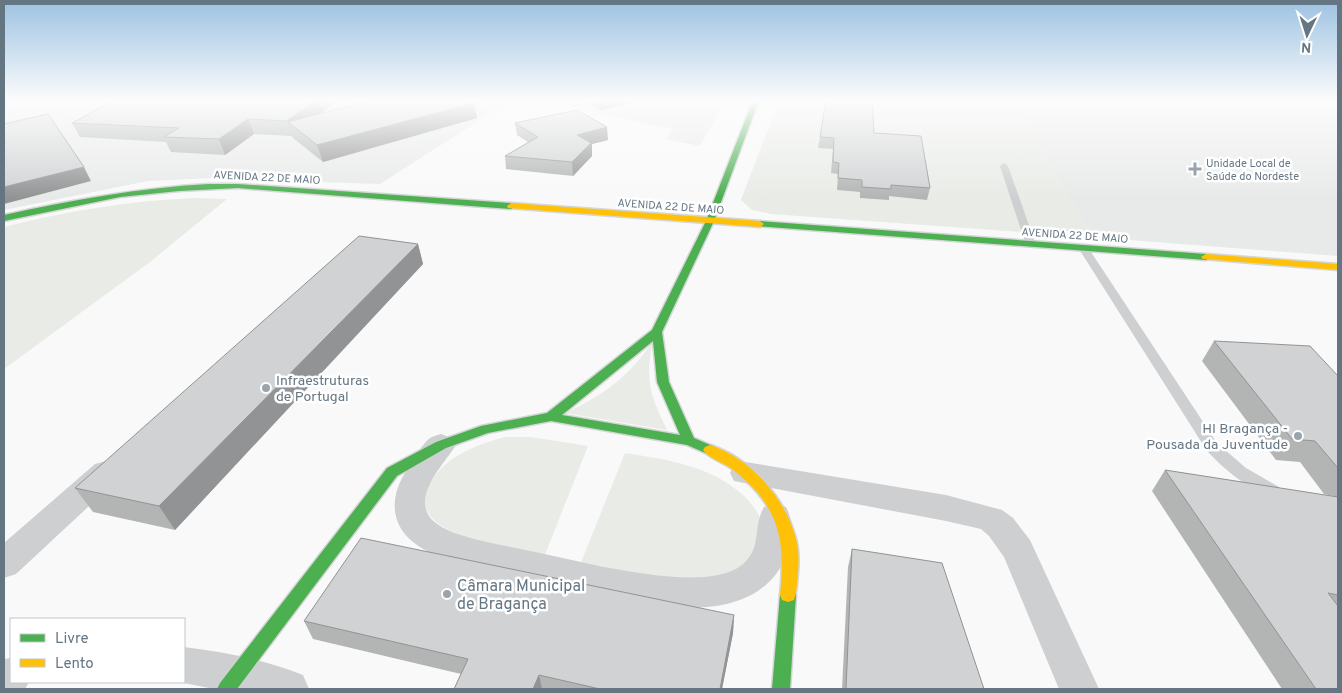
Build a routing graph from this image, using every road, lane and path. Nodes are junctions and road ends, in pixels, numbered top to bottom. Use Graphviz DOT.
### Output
graph roads {
  1 [pos="744,132"];
  2 [pos="1004,166"];
  3 [pos="4,218"];
  4 [pos="710,221"];
  5 [pos="1031,245"];
  6 [pos="1084,248"];
  7 [pos="1338,267"];
  8 [pos="657,332"];
  9 [pos="551,417"];
  10 [pos="689,441"];
  11 [pos="441,445"];
  12 [pos="127,452"];
  13 [pos="745,473"];
  14 [pos="1288,496"];
  15 [pos="776,506"];
  16 [pos="4,564"];
  17 [pos="185,665"];
  18 [pos="231,682"];
  19 [pos="289,689"];
  20 [pos="781,689"];
  21 [pos="1078,689"];
  1 -- 4 [label="street"];
  2 -- 5 [label="lane"];
  3 -- 4 [label="street, AVENIDA 22 DE MAIO"];
  4 -- 5 [label="street, AVENIDA 22 DE MAIO"];
  4 -- 8 [label="street"];
  5 -- 6 [label="street, AVENIDA 22 DE MAIO"];
  6 -- 7 [label="street, AVENIDA 22 DE MAIO"];
  6 -- 14 [label="lane"];
  8 -- 9 [label="street"];
  8 -- 10 [label="street"];
  9 -- 10 [label="street"];
  9 -- 11 [label="street"];
  10 -- 13 [label="street"];
  11 -- 15 [label="street"];
  11 -- 18 [label="street"];
  12 -- 16 [label="street"];
  13 -- 15 [label="street"];
  13 -- 21 [label="street"];
  15 -- 20 [label="street"];
  17 -- 18 [label="street"];
  18 -- 19 [label="street"];
}
